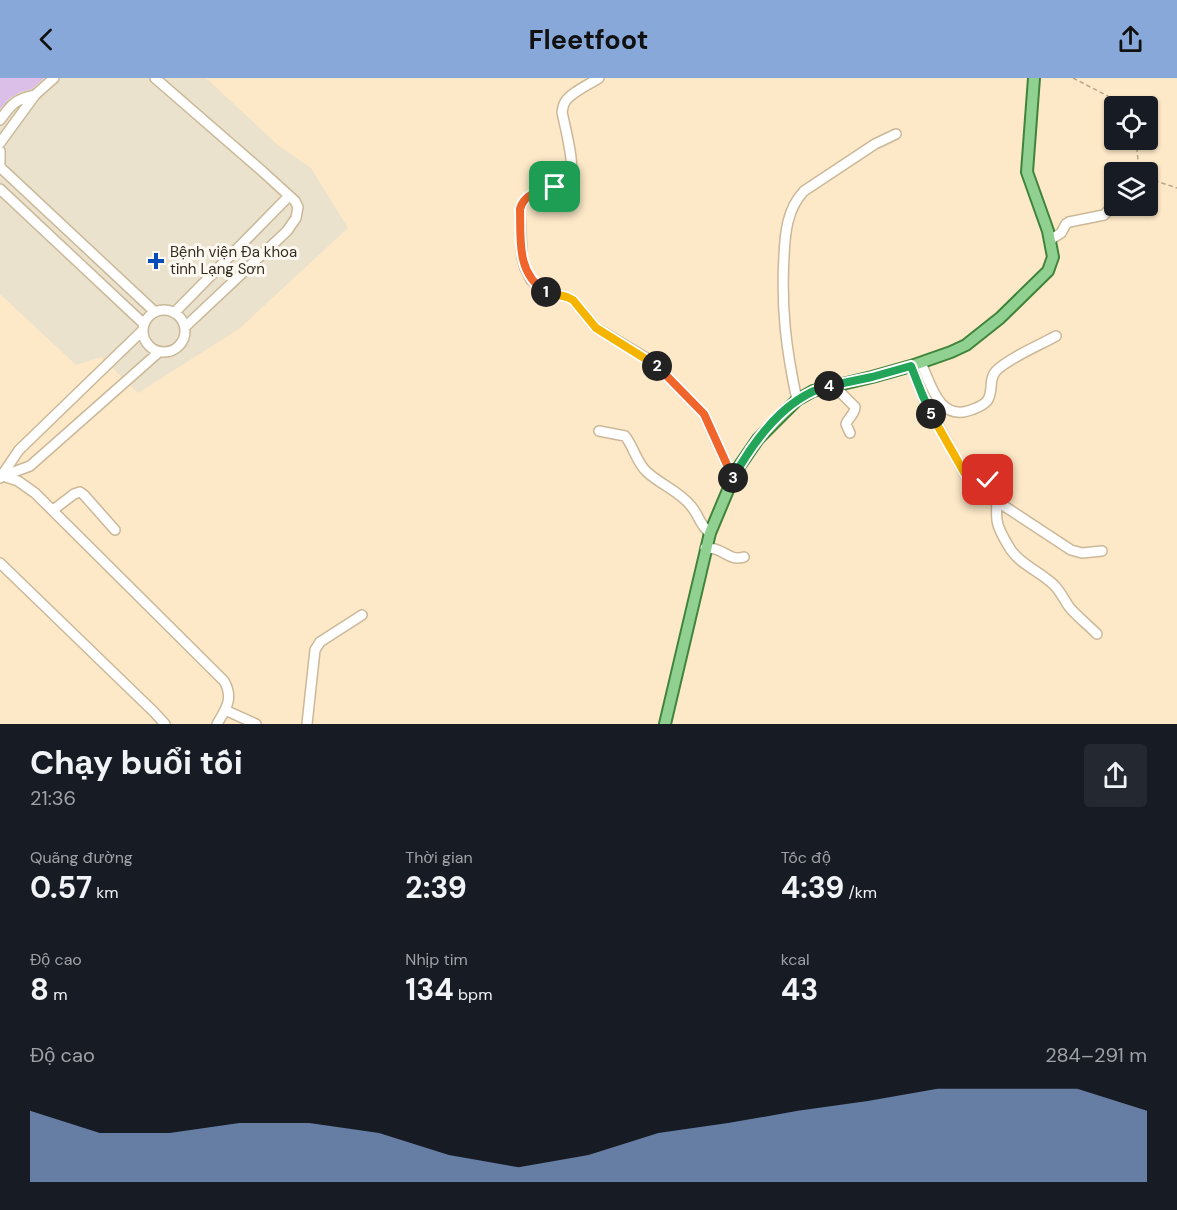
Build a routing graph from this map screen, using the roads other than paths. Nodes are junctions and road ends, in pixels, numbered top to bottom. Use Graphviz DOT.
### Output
graph roads {
  1 [pos="54,78"];
  2 [pos="155,78"];
  3 [pos="599,78"];
  4 [pos="1034,78"];
  5 [pos="35,95"];
  6 [pos="0,120"];
  7 [pos="896,134"];
  8 [pos="0,143"];
  9 [pos="0,151"];
  10 [pos="0,165"];
  11 [pos="0,189"];
  12 [pos="289,196"];
  13 [pos="1104,215"];
  14 [pos="1050,240"];
  15 [pos="155,312"];
  16 [pos="174,313"];
  17 [pos="144,327"];
  18 [pos="184,327"];
  19 [pos="1056,336"];
  20 [pos="159,352"];
  21 [pos="916,364"];
  22 [pos="833,386"];
  23 [pos="797,400"];
  24 [pos="599,431"];
  25 [pos="850,433"];
  26 [pos="1,476"];
  27 [pos="733,478"];
  28 [pos="998,502"];
  29 [pos="52,510"];
  30 [pos="115,530"];
  31 [pos="710,533"];
  32 [pos="705,548"];
  33 [pos="1102,551"];
  34 [pos="744,557"];
  35 [pos="0,563"];
  36 [pos="362,615"];
  37 [pos="1097,633"];
  38 [pos="225,710"];
  39 [pos="165,724"];
  40 [pos="217,724"];
  41 [pos="256,724"];
  42 [pos="307,724"];
  43 [pos="665,724"];
  1 -- 5 [label="street"];
  2 -- 12 [label="street"];
  3 -- 27 [label="street"];
  4 -- 14 [label="main road"];
  5 -- 6 [label="street"];
  5 -- 8 [label="street"];
  7 -- 23 [label="street"];
  9 -- 10 [label="street"];
  10 -- 15 [label="street"];
  11 -- 17 [label="street"];
  12 -- 16 [label="street"];
  12 -- 18 [label="street"];
  13 -- 14 [label="street"];
  14 -- 21 [label="main road"];
  15 -- 16 [label="street"];
  15 -- 17 [label="street"];
  16 -- 18 [label="street"];
  17 -- 20 [label="street"];
  17 -- 26 [label="street"];
  18 -- 20 [label="street"];
  19 -- 21 [label="street"];
  20 -- 26 [label="street"];
  21 -- 22 [label="main road"];
  21 -- 28 [label="street"];
  22 -- 23 [label="main road"];
  22 -- 25 [label="street"];
  23 -- 27 [label="main road"];
  24 -- 31 [label="street"];
  26 -- 29 [label="street"];
  27 -- 31 [label="main road"];
  28 -- 33 [label="street"];
  28 -- 37 [label="street"];
  29 -- 30 [label="street"];
  29 -- 38 [label="street"];
  31 -- 32 [label="main road"];
  32 -- 34 [label="street"];
  32 -- 43 [label="main road"];
  35 -- 39 [label="street"];
  36 -- 42 [label="street"];
  38 -- 40 [label="street"];
  38 -- 41 [label="street"];
}
